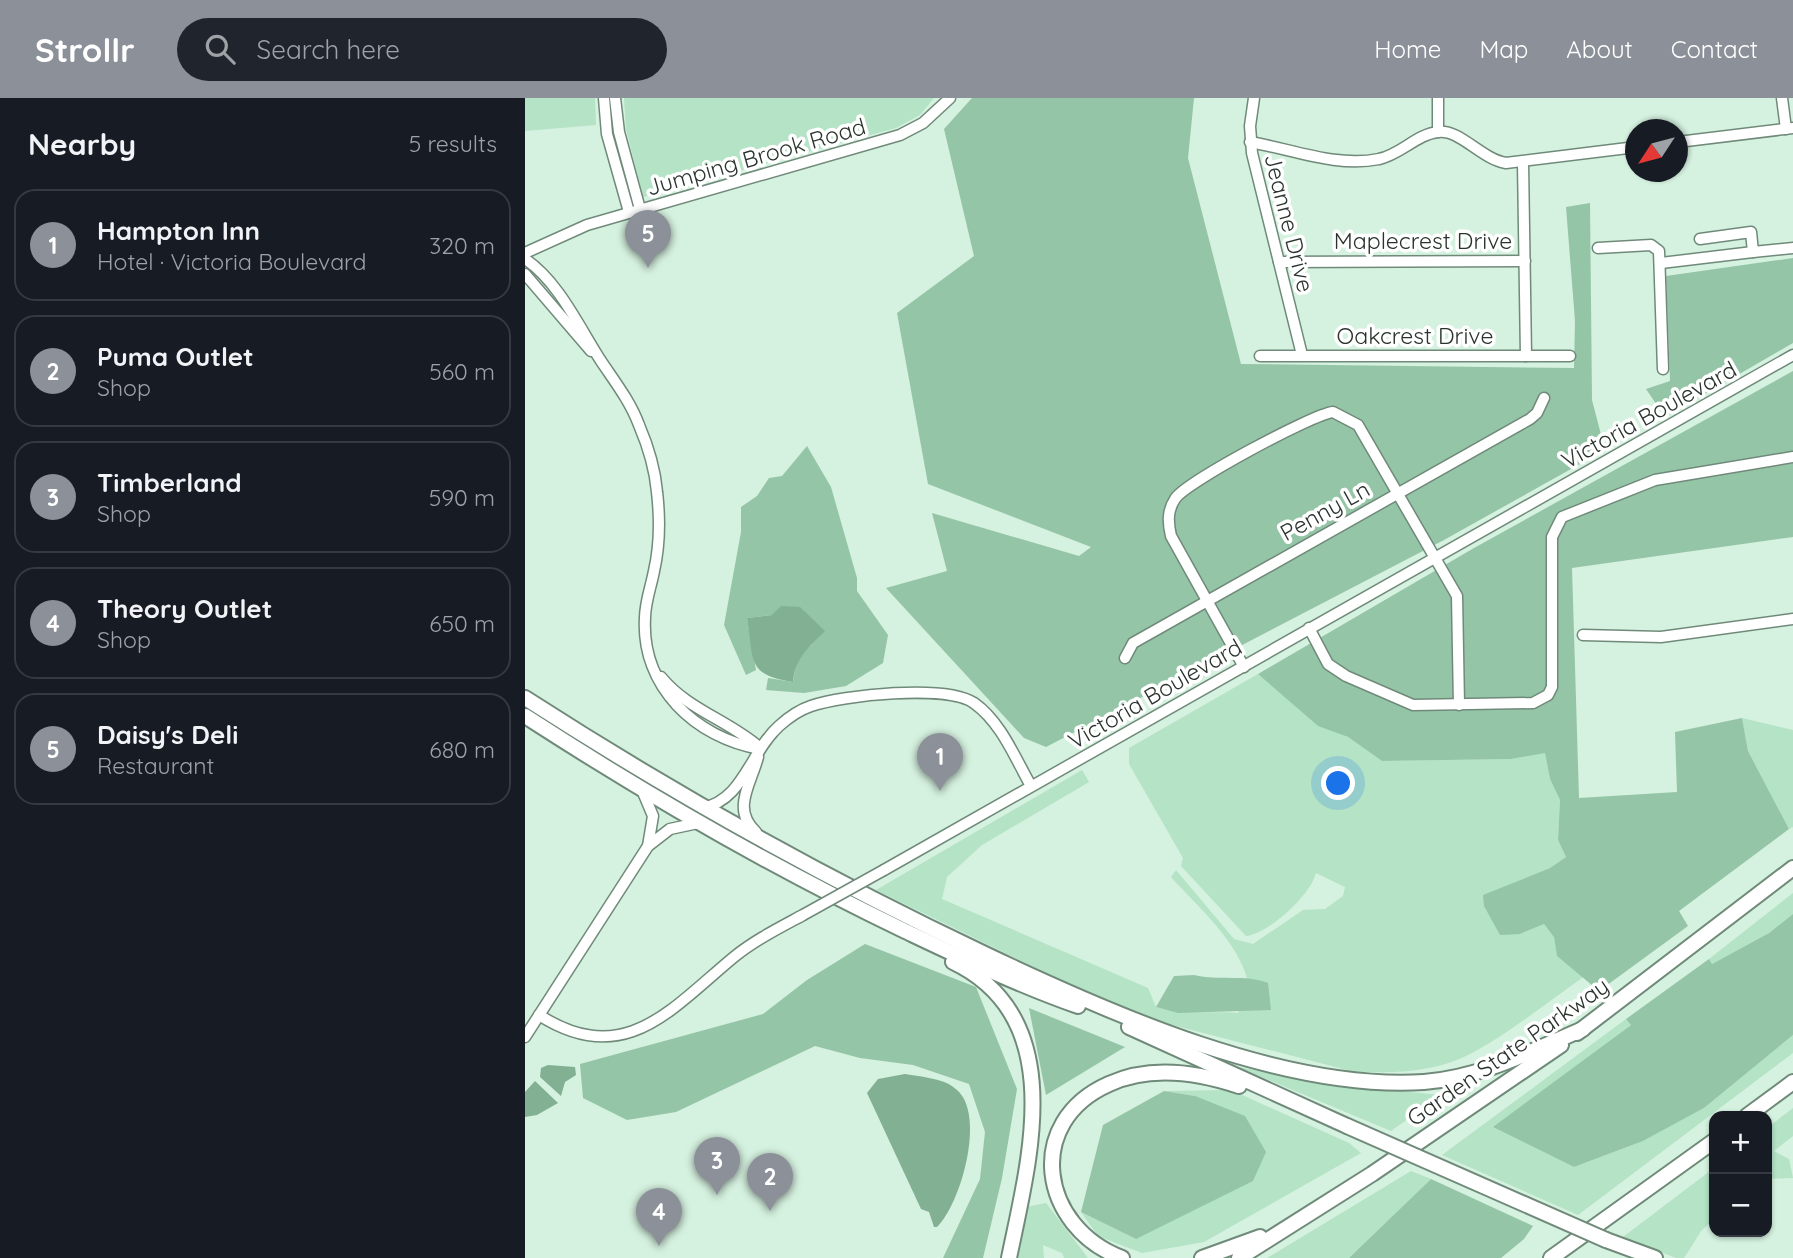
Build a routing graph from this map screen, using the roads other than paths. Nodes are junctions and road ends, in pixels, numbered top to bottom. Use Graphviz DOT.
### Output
graph roads {
  1 [pos="604,98"];
  2 [pos="615,98"];
  3 [pos="950,98"];
  4 [pos="1254,98"];
  5 [pos="1438,98"];
  6 [pos="1782,98"];
  7 [pos="1789,128"];
  8 [pos="1438,132"];
  9 [pos="621,138"];
  10 [pos="610,141"];
  11 [pos="1688,141"];
  12 [pos="1251,142"];
  13 [pos="1625,149"];
  14 [pos="1523,163"];
  15 [pos="640,209"];
  16 [pos="629,212"];
  17 [pos="1700,239"];
  18 [pos="1598,248"];
  19 [pos="1793,248"];
  20 [pos="1753,252"];
  21 [pos="525,253"];
  22 [pos="525,259"];
  23 [pos="1525,261"];
  24 [pos="1279,262"];
  25 [pos="1661,263"];
  26 [pos="525,274"];
  27 [pos="1302,355"];
  28 [pos="1793,355"];
  29 [pos="1260,356"];
  30 [pos="1525,356"];
  31 [pos="1570,356"];
  32 [pos="601,361"];
  33 [pos="1663,369"];
  34 [pos="1544,398"];
  35 [pos="1793,457"];
  36 [pos="1396,493"];
  37 [pos="1434,558"];
  38 [pos="1206,600"];
  39 [pos="1793,619"];
  40 [pos="1309,628"];
  41 [pos="1583,635"];
  42 [pos="1125,658"];
  43 [pos="1244,667"];
  44 [pos="525,698"];
  45 [pos="1459,705"];
  46 [pos="525,716"];
  47 [pos="760,749"];
  48 [pos="1031,786"];
  49 [pos="642,790"];
  50 [pos="700,815"];
  51 [pos="648,846"];
  52 [pos="771,847"];
  53 [pos="1793,861"];
  54 [pos="1793,868"];
  55 [pos="805,880"];
  56 [pos="1775,882"];
  57 [pos="1051,985"];
  58 [pos="1098,1013"];
  59 [pos="539,1015"];
  60 [pos="1583,1029"];
  61 [pos="525,1037"];
  62 [pos="1793,1082"];
  63 [pos="1271,1092"];
  64 [pos="1754,1111"];
  65 [pos="1709,1145"];
  66 [pos="1291,1226"];
  67 [pos="1597,1226"];
  68 [pos="1646,1257"];
  69 [pos="1009,1258"];
  70 [pos="1122,1258"];
  71 [pos="1202,1258"];
  72 [pos="1239,1258"];
  73 [pos="1551,1258"];
  74 [pos="1564,1258"];
  1 -- 10 [label="street"];
  2 -- 9 [label="street"];
  3 -- 15 [label="street, Jumping Brook Road"];
  4 -- 12 [label="street, Jeanne Drive"];
  5 -- 8 [label="street"];
  6 -- 7 [label="street"];
  7 -- 11 [label="street"];
  8 -- 12 [label="street"];
  8 -- 14 [label="street"];
  9 -- 10 [label="street"];
  9 -- 15 [label="street"];
  10 -- 16 [label="street"];
  12 -- 24 [label="street, Jeanne Drive"];
  13 -- 14 [label="street"];
  14 -- 23 [label="street"];
  15 -- 16 [label="street, Jumping Brook Road"];
  16 -- 21 [label="street, Jumping Brook Road"];
  17 -- 20 [label="street"];
  18 -- 25 [label="street"];
  19 -- 20 [label="street"];
  20 -- 25 [label="street"];
  22 -- 32 [label="street"];
  23 -- 24 [label="street, Maplecrest Drive"];
  23 -- 30 [label="street"];
  24 -- 27 [label="street, Jeanne Drive"];
  25 -- 33 [label="street"];
  26 -- 32 [label="street"];
  27 -- 29 [label="street, Oakcrest Drive"];
  27 -- 30 [label="street, Oakcrest Drive"];
  28 -- 37 [label="street, Victoria Boulevard"];
  30 -- 31 [label="street, Oakcrest Drive"];
  32 -- 47 [label="street"];
  34 -- 36 [label="street, Penny Ln"];
  35 -- 45 [label="street"];
  36 -- 37 [label="street"];
  36 -- 38 [label="street, Penny Ln"];
  36 -- 38 [label="street"];
  37 -- 40 [label="street, Victoria Boulevard"];
  37 -- 45 [label="street"];
  38 -- 42 [label="street, Penny Ln"];
  38 -- 43 [label="street"];
  39 -- 41 [label="street"];
  40 -- 43 [label="street, Victoria Boulevard"];
  40 -- 45 [label="street"];
  43 -- 48 [label="street, Victoria Boulevard"];
  44 -- 50 [label="highway"];
  46 -- 49 [label="highway"];
  47 -- 48 [label="street"];
  47 -- 50 [label="street"];
  47 -- 52 [label="street"];
  48 -- 59 [label="street, Victoria Boulevard, bridge"];
  49 -- 50 [label="highway"];
  49 -- 51 [label="street"];
  50 -- 51 [label="street"];
  50 -- 52 [label="highway"];
  50 -- 55 [label="highway"];
  51 -- 59 [label="street"];
  52 -- 57 [label="highway"];
  53 -- 56 [label="highway"];
  54 -- 56 [label="highway, Garden State Parkway"];
  55 -- 58 [label="highway"];
  55 -- 69 [label="highway"];
  56 -- 60 [label="highway, Garden State Parkway"];
  57 -- 58 [label="highway"];
  57 -- 60 [label="highway"];
  58 -- 63 [label="highway"];
  59 -- 61 [label="street"];
  60 -- 66 [label="highway, Garden State Parkway"];
  62 -- 64 [label="highway"];
  63 -- 68 [label="highway, bridge"];
  63 -- 70 [label="highway"];
  65 -- 67 [label="highway"];
  66 -- 71 [label="highway"];
  66 -- 72 [label="highway, Garden State Parkway"];
  67 -- 73 [label="highway"];
  67 -- 74 [label="highway"];
}
